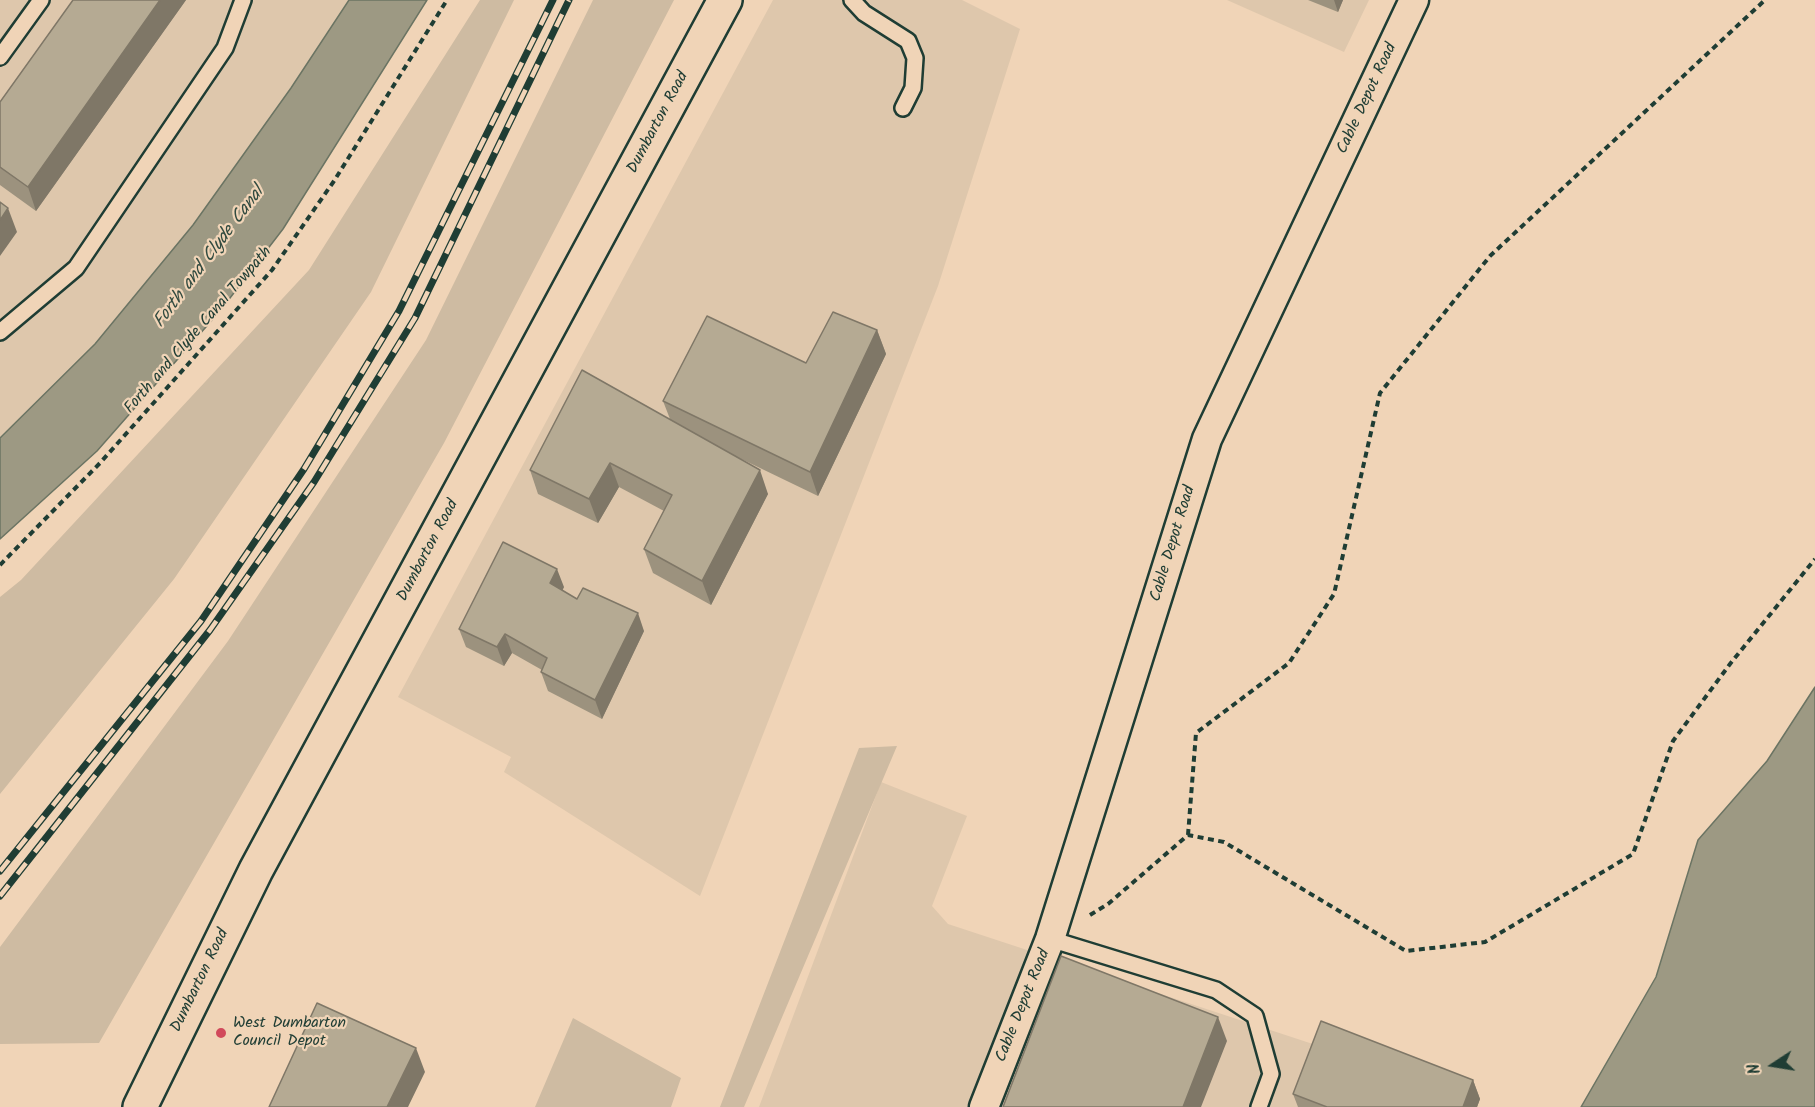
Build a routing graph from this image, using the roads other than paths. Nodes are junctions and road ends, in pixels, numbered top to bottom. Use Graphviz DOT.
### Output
graph roads {
  1 [pos="41,0"];
  2 [pos="243,0"];
  3 [pos="725,0"];
  4 [pos="852,0"];
  5 [pos="1414,0"];
  6 [pos="0,57"];
  7 [pos="903,108"];
  8 [pos="0,332"];
  9 [pos="1050,939"];
  10 [pos="140,1107"];
  11 [pos="984,1107"];
  12 [pos="1259,1107"];
  1 -- 6 [label="lane"];
  2 -- 8 [label="lane"];
  3 -- 10 [label="main road, Dumbarton Road"];
  4 -- 7 [label="lane"];
  5 -- 9 [label="street, Cable Depot Road"];
  9 -- 11 [label="street, Cable Depot Road"];
  9 -- 12 [label="lane"];
}
